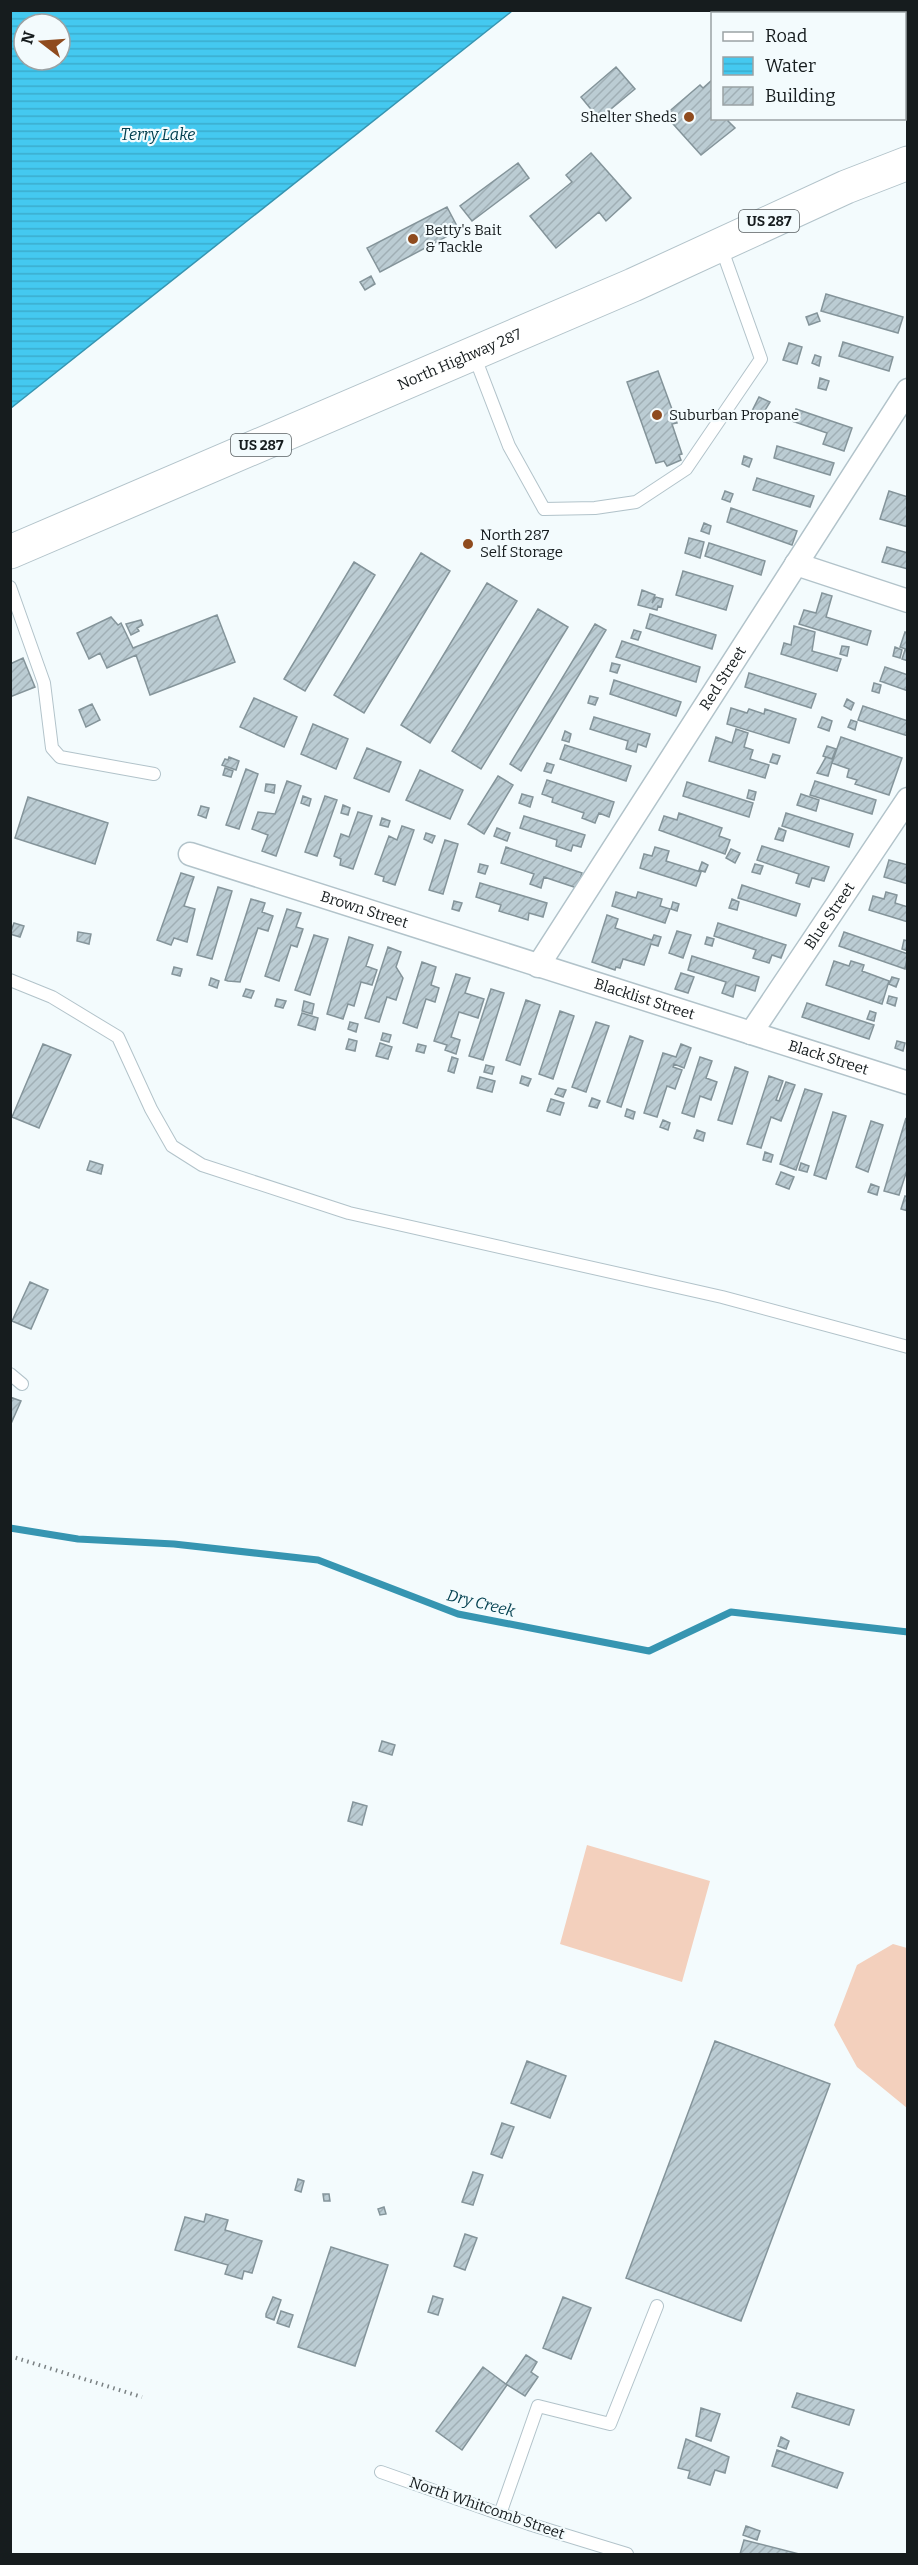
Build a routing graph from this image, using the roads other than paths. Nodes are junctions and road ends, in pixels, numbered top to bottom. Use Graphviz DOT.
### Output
graph roads {
  1 [pos="908,163"];
  2 [pos="720,243"];
  3 [pos="473,354"];
  4 [pos="908,390"];
  5 [pos="10,552"];
  6 [pos="796,564"];
  7 [pos="10,587"];
  8 [pos="908,601"];
  9 [pos="154,774"];
  10 [pos="908,799"];
  11 [pos="190,854"];
  12 [pos="538,966"];
  13 [pos="10,980"];
  14 [pos="751,1033"];
  15 [pos="908,1083"];
  16 [pos="908,1347"];
  17 [pos="10,1374"];
  18 [pos="22,1384"];
  19 [pos="657,2306"];
  20 [pos="381,2472"];
  21 [pos="500,2514"];
  22 [pos="627,2554"];
  1 -- 2 [label="highway, North Highway 287 / US 287"];
  2 -- 3 [label="highway, North Highway 287 / US 287"];
  2 -- 3 [label="lane"];
  3 -- 5 [label="highway, North Highway 287 / US 287"];
  4 -- 6 [label="street, Red Street"];
  6 -- 8 [label="street"];
  6 -- 12 [label="street, Red Street"];
  7 -- 9 [label="lane"];
  10 -- 14 [label="street, Blue Street"];
  11 -- 12 [label="street, Brown Street"];
  12 -- 14 [label="street, Blacklist Street"];
  13 -- 16 [label="lane"];
  14 -- 15 [label="street, Black Street"];
  17 -- 18 [label="lane"];
  19 -- 21 [label="lane"];
  20 -- 21 [label="lane, North Whitcomb Street"];
  21 -- 22 [label="lane, North Whitcomb Street"];
}
